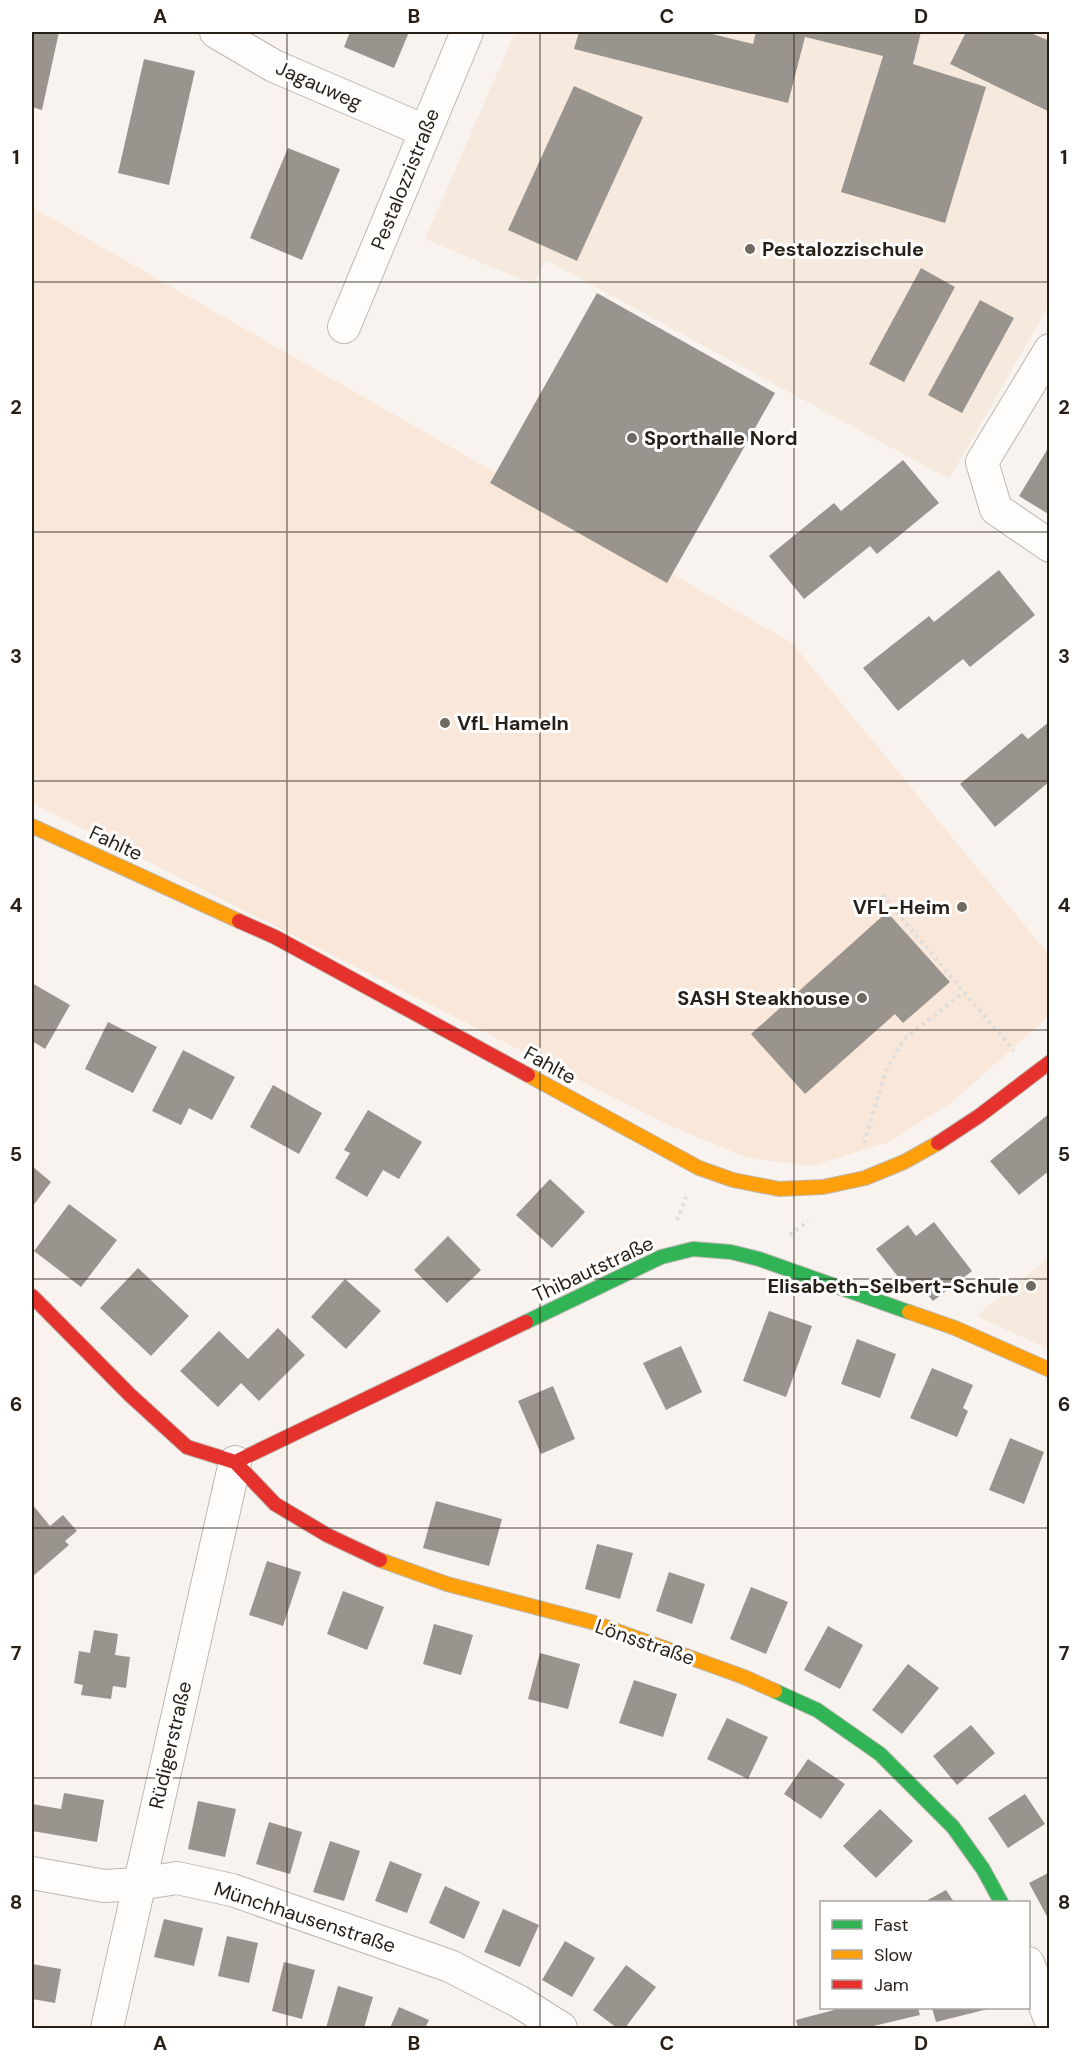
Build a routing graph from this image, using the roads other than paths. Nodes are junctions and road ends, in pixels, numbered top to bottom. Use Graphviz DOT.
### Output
graph roads {
  1 [pos="216,32"];
  2 [pos="467,32"];
  3 [pos="424,132"];
  4 [pos="344,327"];
  5 [pos="1050,350"];
  6 [pos="1050,546"];
  7 [pos="32,826"];
  8 [pos="1050,1062"];
  9 [pos="32,1296"];
  10 [pos="1050,1370"];
  11 [pos="236,1462"];
  12 [pos="32,1873"];
  13 [pos="138,1884"];
  14 [pos="1000,1901"];
  15 [pos="1030,1966"];
  16 [pos="1050,2019"];
  17 [pos="107,2028"];
  18 [pos="561,2028"];
  1 -- 3 [label="street, Jagauweg"];
  2 -- 3 [label="street, Pestalozzistraße"];
  3 -- 4 [label="street, Pestalozzistraße"];
  5 -- 6 [label="street"];
  7 -- 8 [label="street, Fahlte"];
  9 -- 11 [label="street"];
  10 -- 11 [label="street, Thibautstraße"];
  11 -- 13 [label="street, Rüdigerstraße"];
  11 -- 14 [label="street, Lönsstraße"];
  12 -- 13 [label="street, Münchhausenstraße"];
  13 -- 17 [label="street, Rüdigerstraße"];
  13 -- 18 [label="street, Münchhausenstraße"];
  15 -- 16 [label="street"];
}
